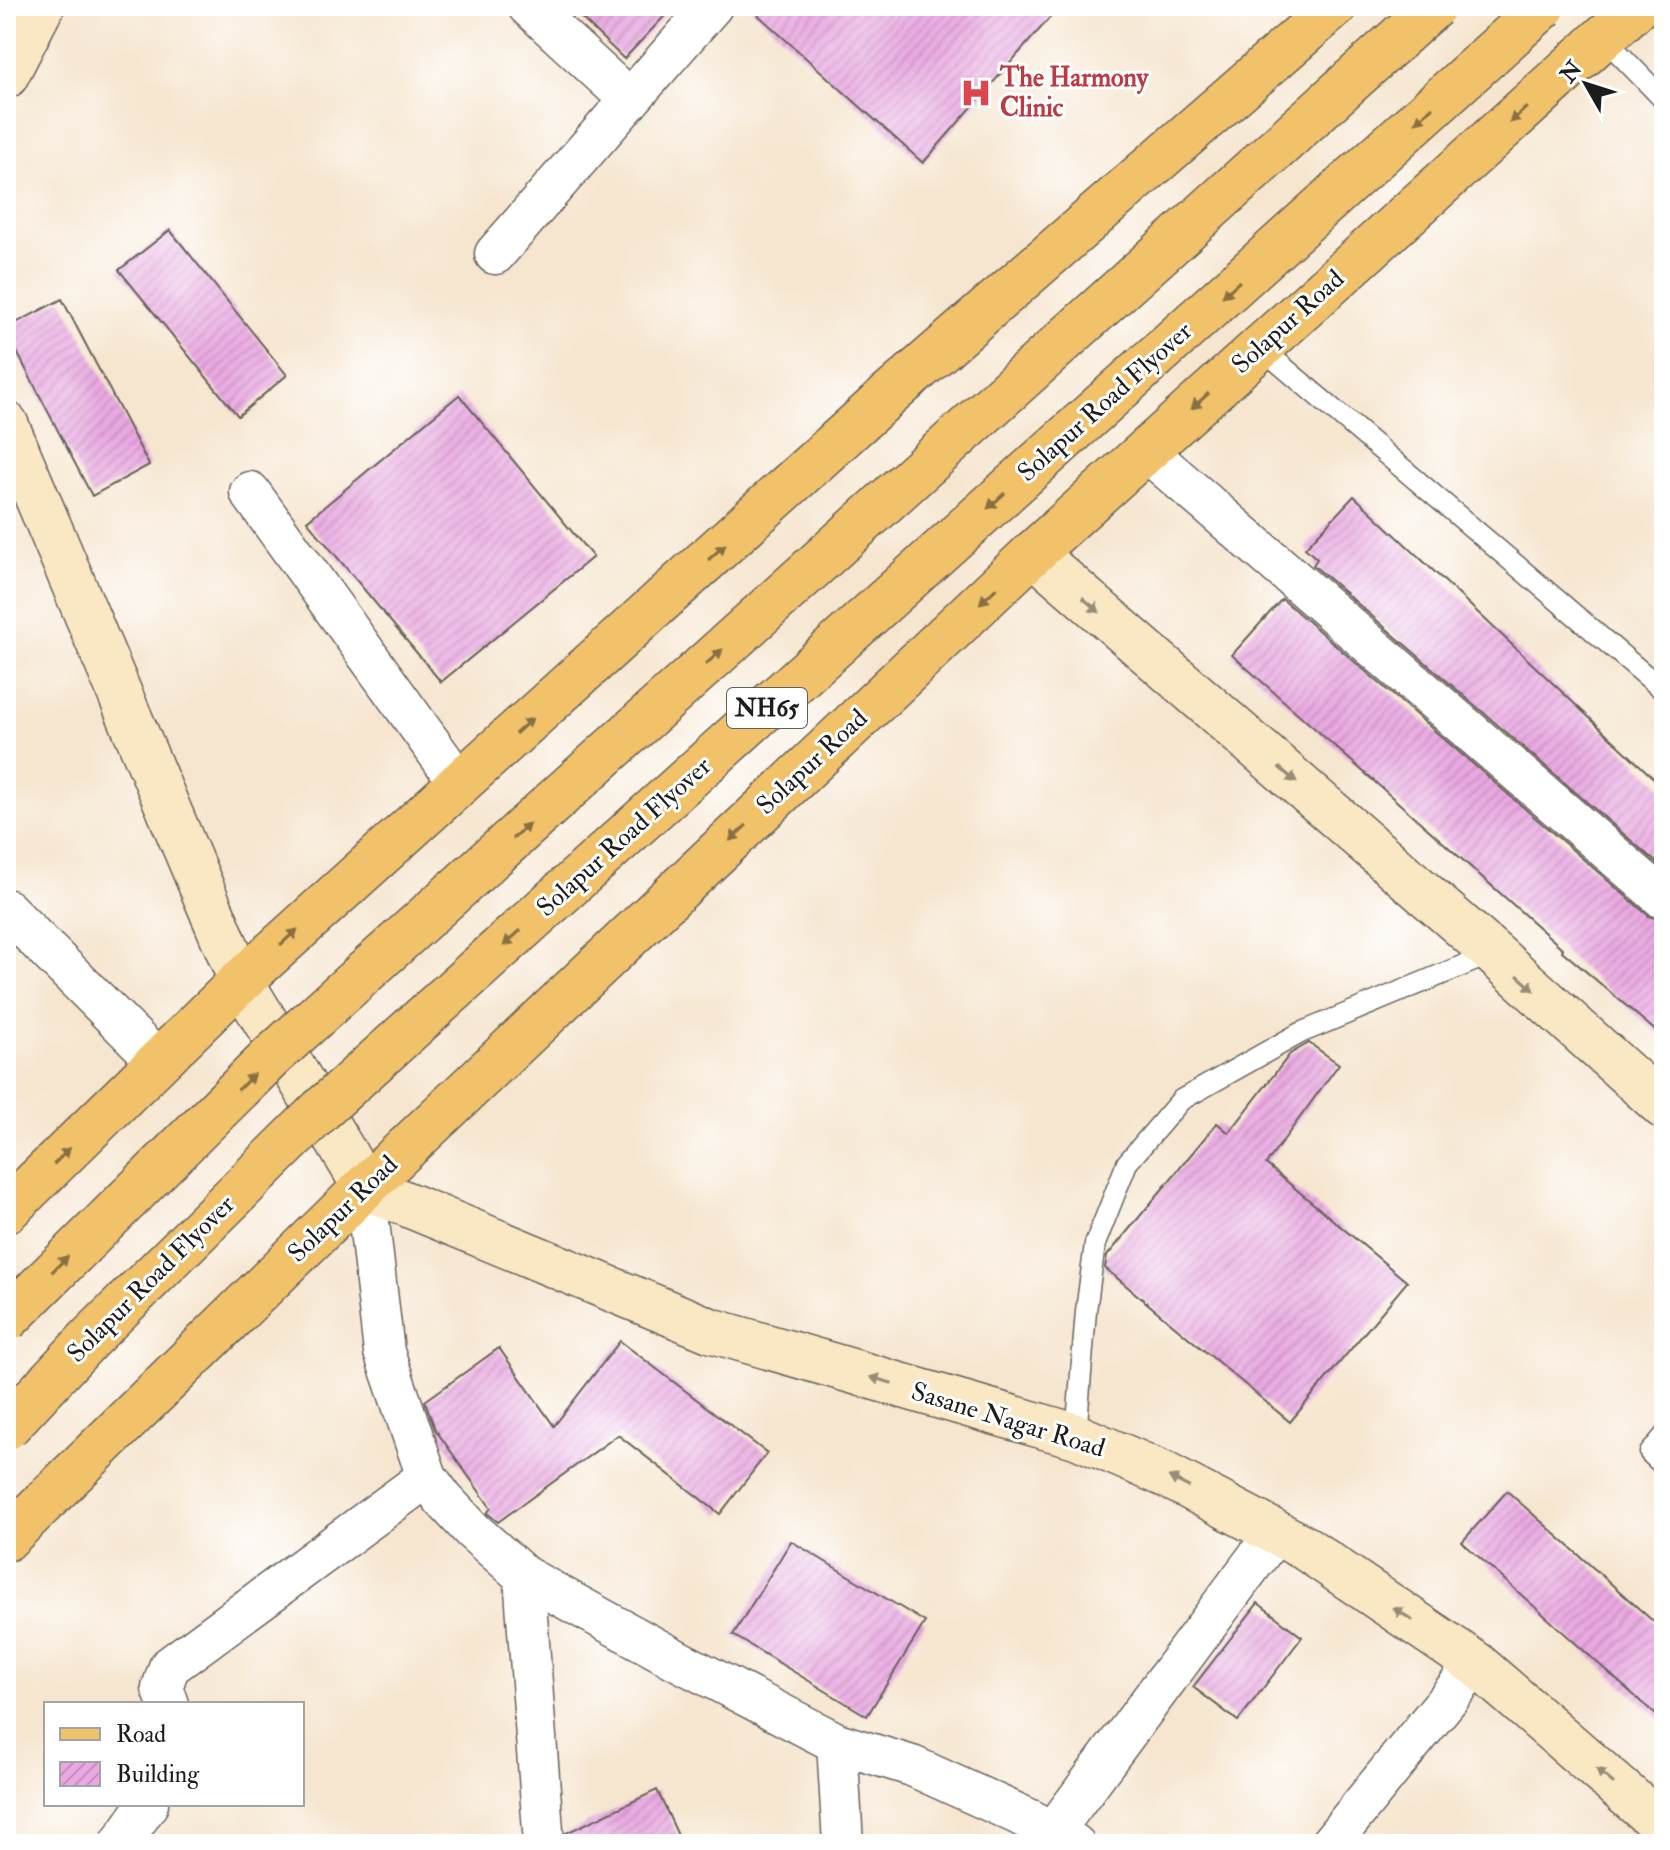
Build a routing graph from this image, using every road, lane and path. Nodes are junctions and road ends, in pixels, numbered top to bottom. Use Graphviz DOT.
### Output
graph roads {
  1 [pos="42,6"];
  2 [pos="528,6"];
  3 [pos="712,6"];
  4 [pos="1434,6"];
  5 [pos="1544,6"];
  6 [pos="1638,6"];
  7 [pos="1315,12"];
  8 [pos="1604,38"];
  9 [pos="6,76"];
  10 [pos="630,100"];
  11 [pos="1664,100"];
  12 [pos="495,254"];
  13 [pos="1260,347"];
  14 [pos="6,424"];
  15 [pos="1145,450"];
  16 [pos="250,492"];
  17 [pos="1033,553"];
  18 [pos="1664,691"];
  19 [pos="460,784"];
  20 [pos="1664,899"];
  21 [pos="6,909"];
  22 [pos="1493,953"];
  23 [pos="241,981"];
  24 [pos="158,1061"];
  25 [pos="1664,1107"];
  26 [pos="365,1187"];
  27 [pos="6,1211"];
  28 [pos="6,1320"];
  29 [pos="6,1428"];
  30 [pos="1076,1436"];
  31 [pos="1664,1436"];
  32 [pos="1664,1466"];
  33 [pos="427,1477"];
  34 [pos="1276,1532"];
  35 [pos="6,1539"];
  36 [pos="524,1576"];
  37 [pos="1476,1664"];
  38 [pos="167,1702"];
  39 [pos="837,1743"];
  40 [pos="147,1806"];
  41 [pos="1664,1827"];
  42 [pos="1064,1838"];
  43 [pos="120,1844"];
  44 [pos="544,1844"];
  45 [pos="843,1844"];
  46 [pos="1330,1844"];
  1 -- 9 [label="street"];
  2 -- 10 [label="street"];
  3 -- 10 [label="street"];
  28 -- 4 [label="main road, NH65, one-way, bridge"];
  5 -- 29 [label="main road, Solapur Road Flyover / NH65, one-way, bridge"];
  6 -- 8 [label="main road, Solapur Road"];
  19 -- 7 [label="main road, one-way"];
  8 -- 11 [label="lane"];
  8 -- 13 [label="main road, Solapur Road, one-way"];
  10 -- 12 [label="street"];
  13 -- 15 [label="main road, Solapur Road, one-way"];
  13 -- 18 [label="lane"];
  14 -- 23 [label="street"];
  15 -- 17 [label="main road, Solapur Road"];
  15 -- 20 [label="street"];
  16 -- 19 [label="street"];
  17 -- 22 [label="street, one-way"];
  17 -- 26 [label="main road, Solapur Road, one-way"];
  23 -- 19 [label="main road, one-way"];
  21 -- 24 [label="street"];
  22 -- 25 [label="street, one-way"];
  22 -- 30 [label="lane"];
  23 -- 24 [label="main road"];
  23 -- 26 [label="street"];
  27 -- 24 [label="main road, one-way"];
  30 -- 26 [label="street, Sasane Nagar Road, one-way"];
  26 -- 33 [label="street"];
  26 -- 35 [label="main road, Solapur Road"];
  34 -- 30 [label="street, Sasane Nagar Road, one-way"];
  31 -- 32 [label="lane"];
  33 -- 36 [label="street"];
  33 -- 38 [label="street"];
  37 -- 34 [label="street, Sasane Nagar Road, one-way"];
  34 -- 42 [label="street"];
  36 -- 39 [label="street"];
  36 -- 44 [label="street"];
  41 -- 37 [label="street, Sasane Nagar Road, one-way"];
  37 -- 46 [label="street"];
  39 -- 42 [label="street"];
  39 -- 45 [label="street"];
  40 -- 43 [label="street"];
}
